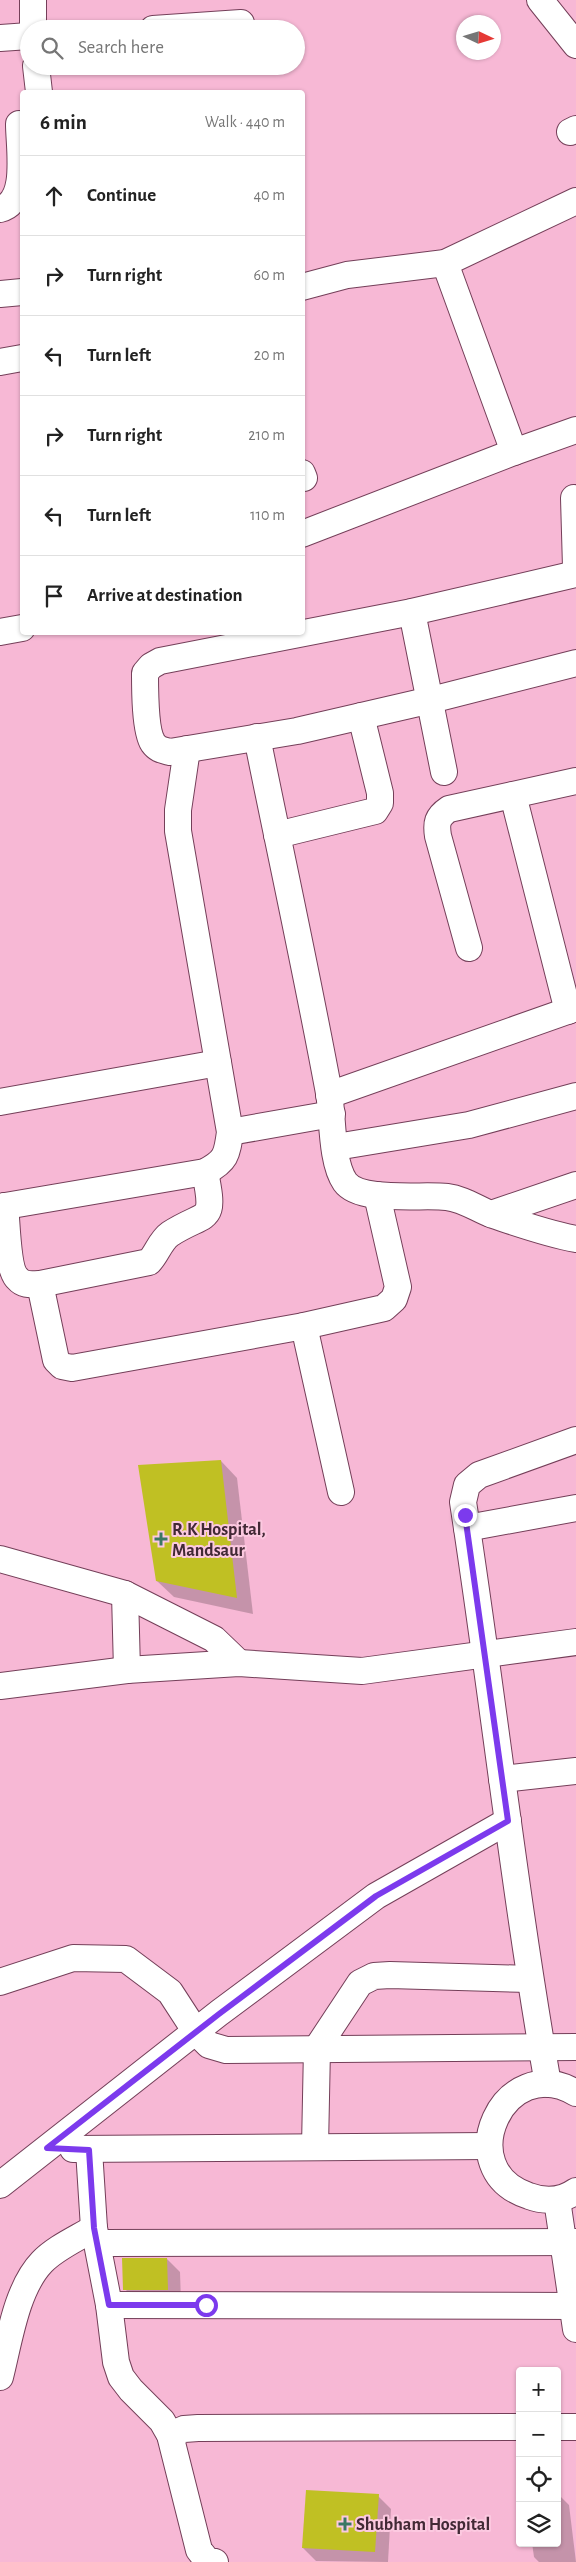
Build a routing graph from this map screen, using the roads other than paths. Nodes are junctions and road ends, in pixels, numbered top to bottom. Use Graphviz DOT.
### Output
graph roads {
  1 [pos="33,0"];
  2 [pos="540,0"];
  3 [pos="33,20"];
  4 [pos="20,37"];
  5 [pos="0,38"];
  6 [pos="576,45"];
  7 [pos="37,75"];
  8 [pos="39,90"];
  9 [pos="14,125"];
  10 [pos="576,201"];
  11 [pos="0,209"];
  12 [pos="445,263"];
  13 [pos="305,286"];
  14 [pos="20,292"];
  15 [pos="0,294"];
  16 [pos="20,358"];
  17 [pos="0,362"];
  18 [pos="576,430"];
  19 [pos="514,452"];
  20 [pos="574,498"];
  21 [pos="305,533"];
  22 [pos="576,567"];
  23 [pos="576,574"];
  24 [pos="412,612"];
  25 [pos="20,628"];
  26 [pos="0,632"];
  27 [pos="305,633"];
  28 [pos="294,635"];
  29 [pos="576,663"];
  30 [pos="431,700"];
  31 [pos="361,716"];
  32 [pos="257,737"];
  33 [pos="187,749"];
  34 [pos="444,772"];
  35 [pos="576,781"];
  36 [pos="513,795"];
  37 [pos="277,835"];
  38 [pos="469,948"];
  39 [pos="572,1010"];
  40 [pos="218,1063"];
  41 [pos="576,1096"];
  42 [pos="0,1102"];
  43 [pos="331,1105"];
  44 [pos="230,1132"];
  45 [pos="336,1147"];
  46 [pos="206,1172"];
  47 [pos="576,1185"];
  48 [pos="377,1195"];
  49 [pos="2,1207"];
  50 [pos="491,1214"];
  51 [pos="576,1239"];
  52 [pos="40,1284"];
  53 [pos="304,1326"];
  54 [pos="576,1440"];
  55 [pos="341,1492"];
  56 [pos="576,1508"];
  57 [pos="467,1528"];
  58 [pos="0,1559"];
  59 [pos="125,1594"];
  60 [pos="576,1642"];
  61 [pos="486,1655"];
  62 [pos="239,1663"];
  63 [pos="127,1670"];
  64 [pos="0,1686"];
  65 [pos="576,1771"];
  66 [pos="502,1779"];
  67 [pos="508,1821"];
  68 [pos="530,1979"];
  69 [pos="0,1982"];
  70 [pos="196,2032"];
  71 [pos="542,2047"];
  72 [pos="576,2047"];
  73 [pos="317,2048"];
  74 [pos="548,2084"];
  75 [pos="576,2093"];
  76 [pos="489,2146"];
  77 [pos="315,2147"];
  78 [pos="47,2148"];
  79 [pos="89,2150"];
  80 [pos="0,2185"];
  81 [pos="567,2195"];
  82 [pos="95,2236"];
  83 [pos="569,2242"];
  84 [pos="109,2305"];
  85 [pos="575,2314"];
  86 [pos="0,2378"];
  87 [pos="516,2427"];
  88 [pos="561,2427"];
  89 [pos="576,2427"];
  90 [pos="170,2435"];
  91 [pos="215,2562"];
  1 -- 3 [label="street"];
  2 -- 6 [label="street"];
  4 -- 5 [label="street"];
  7 -- 8 [label="street"];
  9 -- 11 [label="street"];
  10 -- 12 [label="street"];
  12 -- 13 [label="street"];
  12 -- 19 [label="street"];
  14 -- 15 [label="street"];
  16 -- 17 [label="street"];
  18 -- 19 [label="street"];
  19 -- 21 [label="street"];
  20 -- 22 [label="street"];
  23 -- 24 [label="street"];
  24 -- 27 [label="street"];
  24 -- 30 [label="street"];
  25 -- 26 [label="street"];
  28 -- 33 [label="street"];
  29 -- 30 [label="street"];
  30 -- 31 [label="street"];
  30 -- 34 [label="street"];
  31 -- 32 [label="street"];
  31 -- 37 [label="street"];
  32 -- 33 [label="street"];
  32 -- 37 [label="street"];
  33 -- 40 [label="street"];
  35 -- 36 [label="street"];
  36 -- 38 [label="street"];
  36 -- 39 [label="street"];
  37 -- 43 [label="street"];
  39 -- 43 [label="street"];
  40 -- 42 [label="street"];
  40 -- 44 [label="street"];
  41 -- 45 [label="street"];
  43 -- 44 [label="street"];
  43 -- 45 [label="street"];
  44 -- 46 [label="street"];
  45 -- 48 [label="street"];
  46 -- 49 [label="street"];
  46 -- 52 [label="street"];
  47 -- 50 [label="street"];
  48 -- 50 [label="street"];
  48 -- 53 [label="street"];
  49 -- 52 [label="street"];
  50 -- 51 [label="street"];
  52 -- 53 [label="street"];
  53 -- 55 [label="street"];
  54 -- 57 [label="street"];
  56 -- 57 [label="street"];
  57 -- 61 [label="street"];
  58 -- 59 [label="street"];
  59 -- 62 [label="street"];
  59 -- 63 [label="street"];
  60 -- 61 [label="street"];
  61 -- 62 [label="street"];
  61 -- 66 [label="street"];
  62 -- 63 [label="street"];
  63 -- 64 [label="street"];
  65 -- 66 [label="street"];
  66 -- 67 [label="street"];
  67 -- 68 [label="street"];
  67 -- 70 [label="street"];
  68 -- 71 [label="street"];
  68 -- 73 [label="street"];
  69 -- 70 [label="street"];
  70 -- 73 [label="street"];
  70 -- 78 [label="street"];
  71 -- 72 [label="street"];
  71 -- 73 [label="street"];
  71 -- 74 [label="street"];
  73 -- 77 [label="street"];
  74 -- 75 [label="street"];
  74 -- 76 [label="street"];
  76 -- 77 [label="street"];
  76 -- 81 [label="street"];
  77 -- 79 [label="street"];
  78 -- 79 [label="street"];
  78 -- 80 [label="street"];
  79 -- 82 [label="street"];
  81 -- 83 [label="street"];
  82 -- 83 [label="street"];
  82 -- 84 [label="street"];
  82 -- 86 [label="street"];
  83 -- 85 [label="street"];
  84 -- 85 [label="street"];
  84 -- 90 [label="street"];
  87 -- 90 [label="street"];
  88 -- 89 [label="street"];
  90 -- 91 [label="street"];
}
